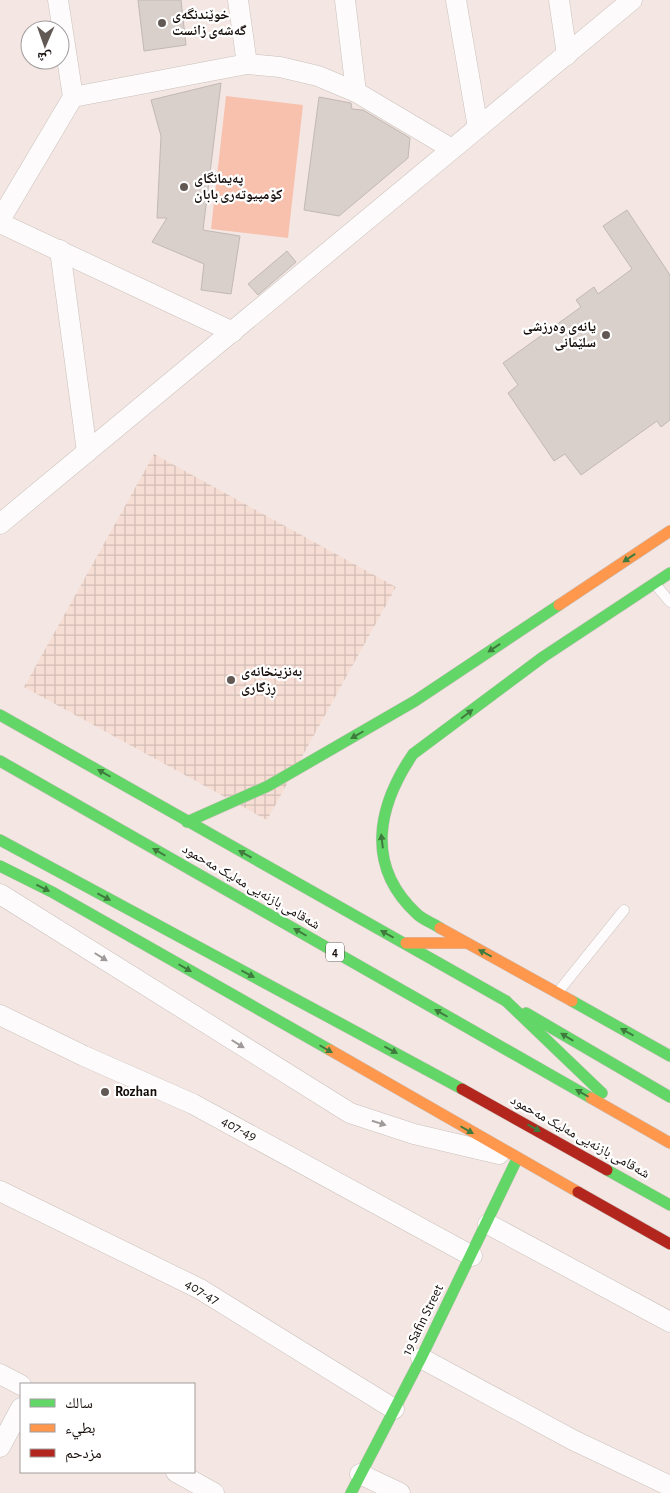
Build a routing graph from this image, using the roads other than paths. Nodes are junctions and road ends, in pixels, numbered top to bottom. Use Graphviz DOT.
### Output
graph roads {
  1 [pos="58,0"];
  2 [pos="238,0"];
  3 [pos="344,0"];
  4 [pos="456,0"];
  5 [pos="558,0"];
  6 [pos="632,0"];
  7 [pos="567,55"];
  8 [pos="247,64"];
  9 [pos="356,92"];
  10 [pos="73,98"];
  11 [pos="478,128"];
  12 [pos="452,149"];
  13 [pos="0,221"];
  14 [pos="60,250"];
  15 [pos="233,332"];
  16 [pos="87,452"];
  17 [pos="0,524"];
  18 [pos="670,531"];
  19 [pos="670,573"];
  20 [pos="655,583"];
  21 [pos="670,602"];
  22 [pos="0,715"];
  23 [pos="0,762"];
  24 [pos="187,822"];
  25 [pos="0,840"];
  26 [pos="0,866"];
  27 [pos="0,894"];
  28 [pos="624,910"];
  29 [pos="403,943"];
  30 [pos="467,943"];
  31 [pos="557,992"];
  32 [pos="506,1001"];
  33 [pos="0,1015"];
  34 [pos="670,1056"];
  35 [pos="670,1097"];
  36 [pos="632,1122"];
  37 [pos="670,1143"];
  38 [pos="517,1158"];
  39 [pos="0,1191"];
  40 [pos="670,1204"];
  41 [pos="488,1224"];
  42 [pos="670,1244"];
  43 [pos="472,1256"];
  44 [pos="670,1322"];
  45 [pos="421,1358"];
  46 [pos="0,1374"];
  47 [pos="20,1384"];
  48 [pos="394,1409"];
  49 [pos="20,1410"];
  50 [pos="0,1447"];
  51 [pos="178,1473"];
  52 [pos="360,1474"];
  53 [pos="670,1487"];
  54 [pos="214,1493"];
  55 [pos="351,1493"];
  56 [pos="400,1493"];
  57 [pos="667,1493"];
  1 -- 10 [label="street"];
  2 -- 8 [label="street"];
  3 -- 9 [label="street"];
  4 -- 11 [label="street"];
  5 -- 7 [label="street"];
  6 -- 7 [label="street"];
  7 -- 11 [label="street"];
  8 -- 9 [label="street"];
  8 -- 10 [label="street"];
  9 -- 12 [label="street"];
  10 -- 13 [label="street"];
  11 -- 12 [label="street"];
  12 -- 15 [label="street"];
  13 -- 14 [label="street"];
  14 -- 15 [label="street"];
  14 -- 16 [label="street"];
  15 -- 16 [label="street"];
  16 -- 17 [label="street"];
  18 -- 24 [label="main road, one-way"];
  19 -- 20 [label="main road"];
  20 -- 21 [label="lane"];
  30 -- 20 [label="main road, one-way"];
  24 -- 22 [label="main road, one-way"];
  36 -- 23 [label="main road, شەقامی بازنەیی مەلیک مەحمود / 4, one-way"];
  29 -- 24 [label="main road, one-way"];
  25 -- 40 [label="main road, شەقامی بازنەیی مەلیک مەحمود, one-way"];
  26 -- 38 [label="main road, one-way"];
  27 -- 38 [label="street, one-way"];
  28 -- 31 [label="lane"];
  29 -- 30 [label="main road"];
  29 -- 32 [label="main road"];
  31 -- 30 [label="main road, one-way"];
  34 -- 31 [label="main road, one-way"];
  35 -- 32 [label="main road, one-way"];
  32 -- 36 [label="main road"];
  33 -- 43 [label="street, 407-49"];
  36 -- 37 [label="main road, شەقامی بازنەیی مەلیک مەحمود / 4"];
  38 -- 41 [label="main road, 19 Safin Street"];
  38 -- 42 [label="main road"];
  39 -- 48 [label="street, 407-47"];
  41 -- 43 [label="main road, 19 Safin Street"];
  41 -- 44 [label="street"];
  43 -- 45 [label="main road, 19 Safin Street"];
  45 -- 48 [label="main road, 19 Safin Street"];
  45 -- 53 [label="street"];
  46 -- 47 [label="street"];
  48 -- 52 [label="main road, 19 Safin Street"];
  49 -- 50 [label="street"];
  51 -- 54 [label="street"];
  52 -- 55 [label="main road, 19 Safin Street"];
  52 -- 56 [label="street"];
  53 -- 57 [label="street"];
}
